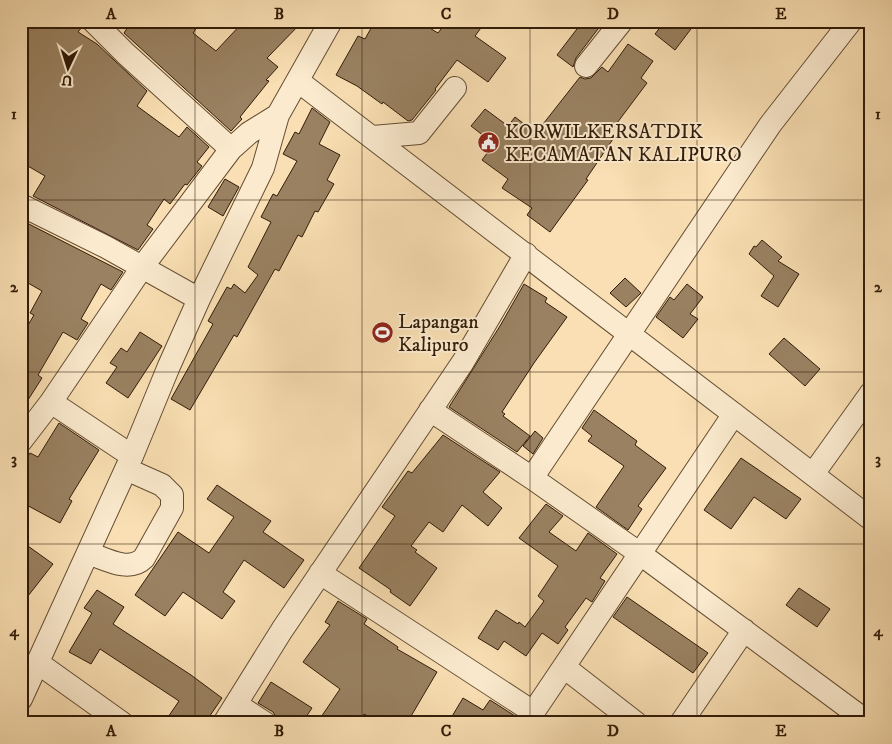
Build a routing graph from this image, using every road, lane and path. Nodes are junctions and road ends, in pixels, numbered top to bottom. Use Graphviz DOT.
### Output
graph roads {
  1 [pos="93,21"];
  2 [pos="331,21"];
  3 [pos="622,21"];
  4 [pos="851,21"];
  5 [pos="586,66"];
  6 [pos="298,81"];
  7 [pos="455,88"];
  8 [pos="278,115"];
  9 [pos="373,138"];
  10 [pos="231,149"];
  11 [pos="21,205"];
  12 [pos="526,254"];
  13 [pos="142,266"];
  14 [pos="199,299"];
  15 [pos="628,335"];
  16 [pos="871,393"];
  17 [pos="51,402"];
  18 [pos="430,410"];
  19 [pos="734,414"];
  20 [pos="21,441"];
  21 [pos="129,463"];
  22 [pos="813,474"];
  23 [pos="532,478"];
  24 [pos="870,517"];
  25 [pos="88,553"];
  26 [pos="639,553"];
  27 [pos="320,574"];
  28 [pos="744,630"];
  29 [pos="38,663"];
  30 [pos="564,667"];
  31 [pos="21,699"];
  32 [pos="236,704"];
  33 [pos="530,718"];
  34 [pos="860,720"];
  35 [pos="122,723"];
  36 [pos="224,723"];
  37 [pos="265,723"];
  38 [pos="636,723"];
  39 [pos="681,723"];
  1 -- 10 [label="street"];
  2 -- 6 [label="street"];
  3 -- 5 [label="street"];
  4 -- 15 [label="street"];
  6 -- 8 [label="street"];
  6 -- 9 [label="street"];
  7 -- 9 [label="street"];
  8 -- 10 [label="street"];
  8 -- 14 [label="street"];
  9 -- 12 [label="street"];
  10 -- 13 [label="street"];
  11 -- 13 [label="street"];
  12 -- 15 [label="street"];
  12 -- 18 [label="street"];
  13 -- 14 [label="street"];
  13 -- 17 [label="street"];
  14 -- 21 [label="street"];
  15 -- 19 [label="street"];
  15 -- 23 [label="street"];
  16 -- 22 [label="street"];
  17 -- 20 [label="street"];
  17 -- 21 [label="street"];
  18 -- 23 [label="street"];
  18 -- 27 [label="street"];
  19 -- 22 [label="street"];
  19 -- 26 [label="street"];
  21 -- 25 [label="street"];
  21 -- 25 [label="street"];
  22 -- 24 [label="street"];
  23 -- 26 [label="street"];
  25 -- 29 [label="street"];
  26 -- 28 [label="street"];
  26 -- 30 [label="street"];
  27 -- 32 [label="street"];
  27 -- 33 [label="street"];
  28 -- 34 [label="street"];
  28 -- 39 [label="street"];
  29 -- 31 [label="street"];
  29 -- 35 [label="street"];
  30 -- 33 [label="street"];
  30 -- 38 [label="street"];
  32 -- 36 [label="street"];
  32 -- 37 [label="street"];
}
